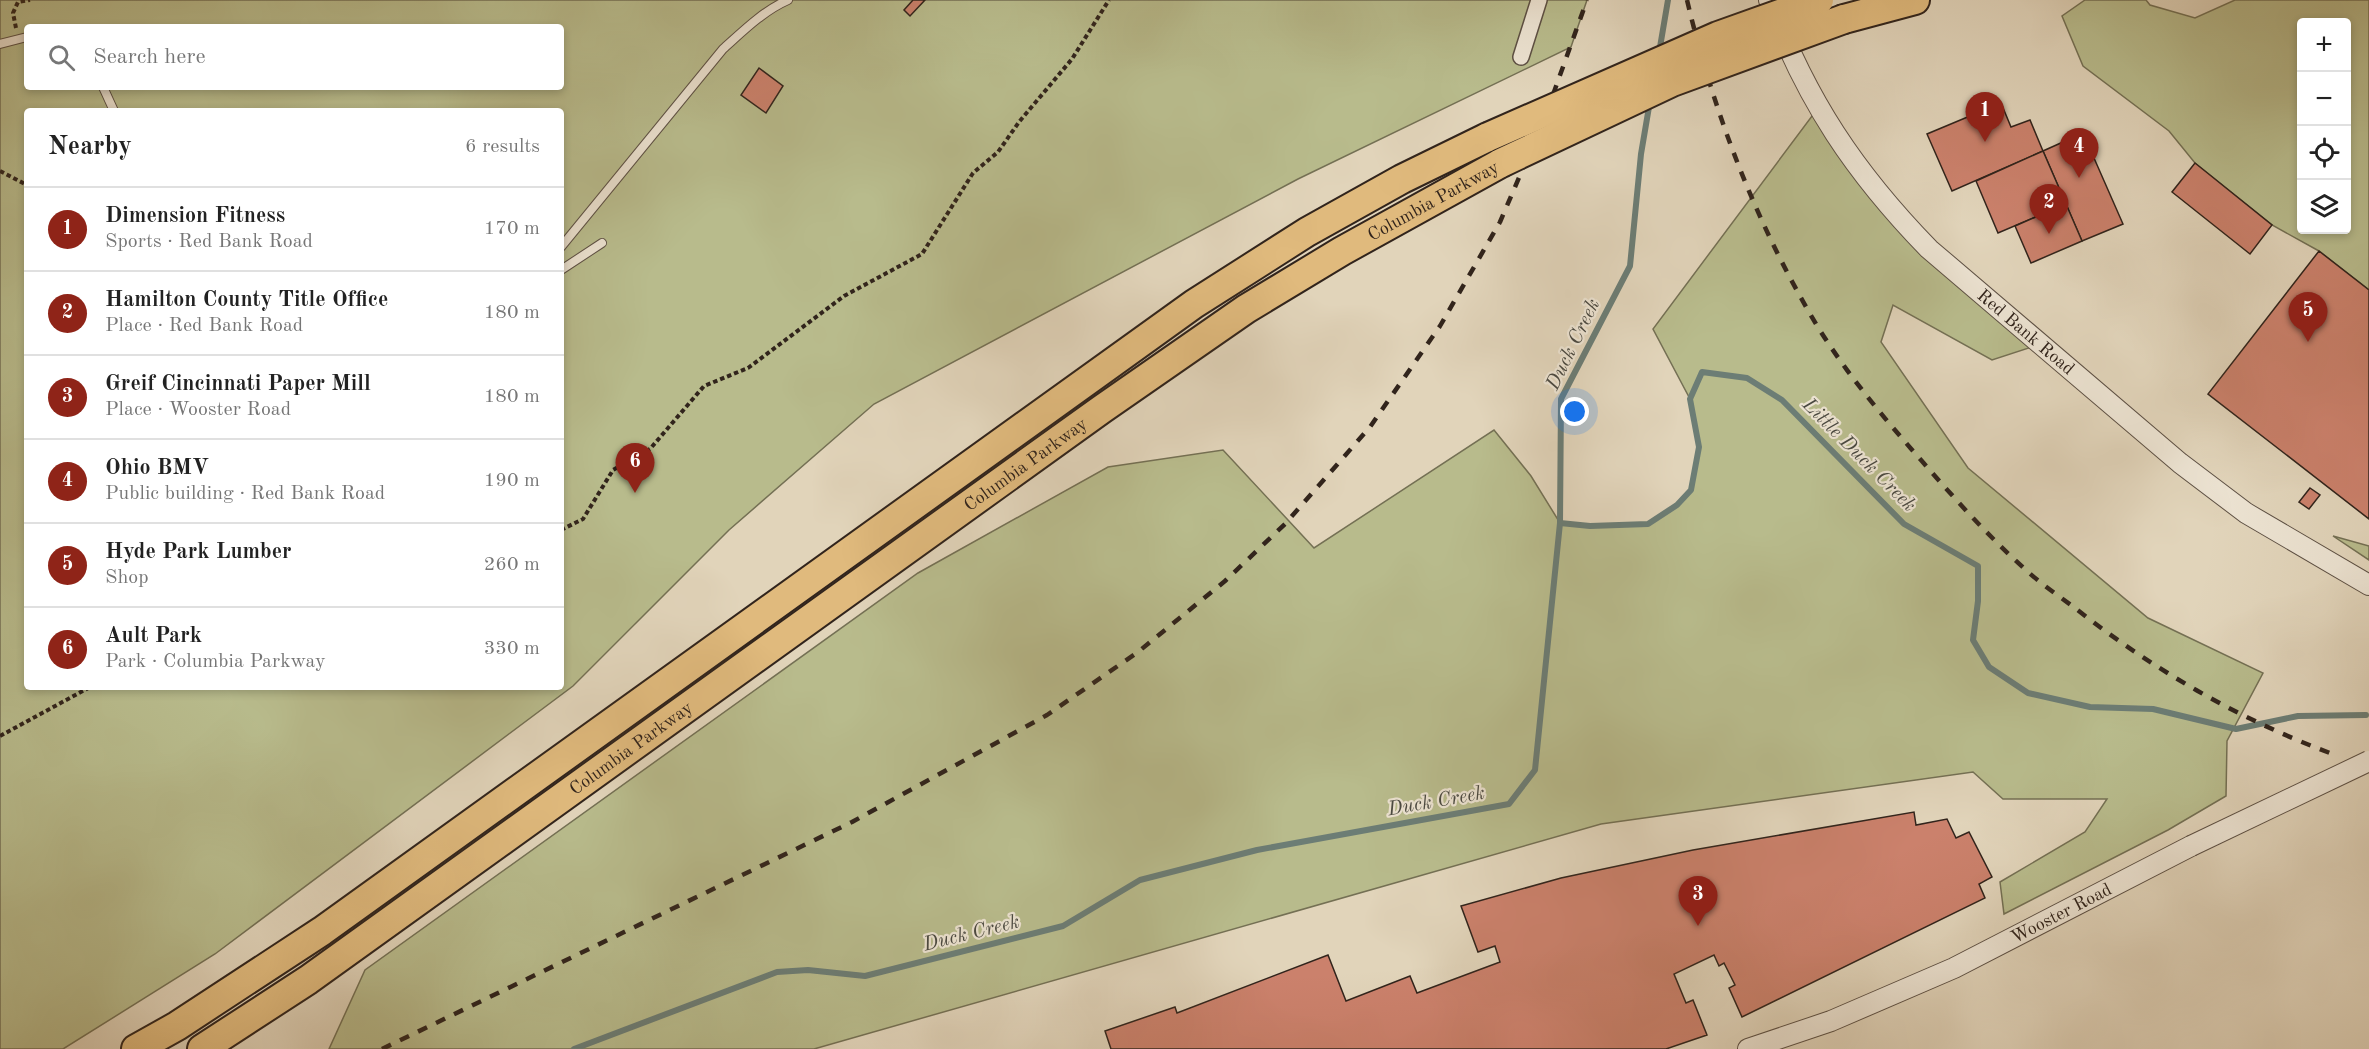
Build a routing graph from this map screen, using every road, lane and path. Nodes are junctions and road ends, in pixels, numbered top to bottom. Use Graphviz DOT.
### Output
graph roads {
  1 [pos="30,0"];
  2 [pos="788,0"];
  3 [pos="1109,0"];
  4 [pos="1539,0"];
  5 [pos="1768,0"];
  6 [pos="1819,0"];
  7 [pos="1915,0"];
  8 [pos="24,39"];
  9 [pos="17,40"];
  10 [pos="0,44"];
  11 [pos="1521,57"];
  12 [pos="104,90"];
  13 [pos="113,108"];
  14 [pos="0,171"];
  15 [pos="24,183"];
  16 [pos="564,243"];
  17 [pos="602,243"];
  18 [pos="564,268"];
  19 [pos="564,528"];
  20 [pos="2369,585"];
  21 [pos="84,690"];
  22 [pos="0,736"];
  23 [pos="2369,761"];
  24 [pos="136,1049"];
  25 [pos="202,1049"];
  26 [pos="1748,1049"];
  1 -- 9 [label="path"];
  2 -- 16 [label="lane"];
  3 -- 19 [label="path"];
  4 -- 11 [label="street"];
  5 -- 20 [label="street, Red Bank Road"];
  6 -- 24 [label="highway, Columbia Parkway, bridge"];
  7 -- 25 [label="highway, Columbia Parkway, bridge"];
  8 -- 9 [label="lane"];
  9 -- 10 [label="lane"];
  12 -- 13 [label="lane"];
  14 -- 15 [label="path"];
  17 -- 18 [label="lane"];
  21 -- 22 [label="path"];
  23 -- 26 [label="street, Wooster Road, bridge"];
}
